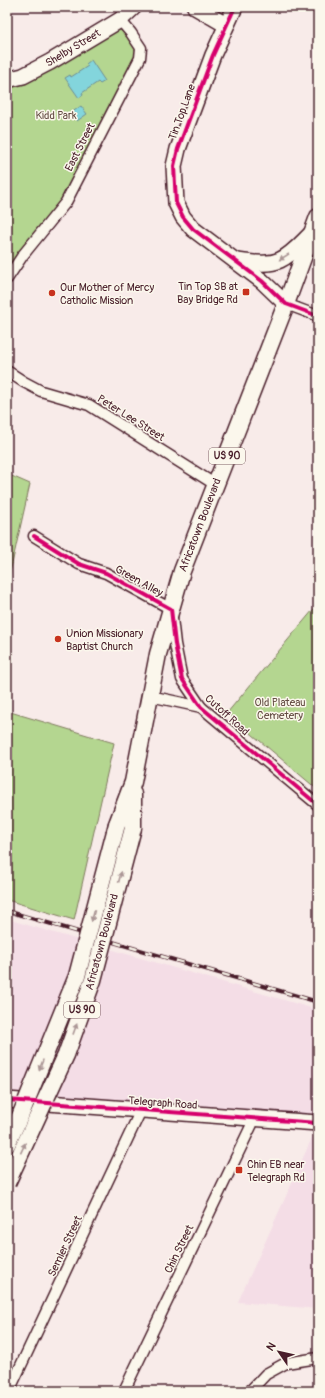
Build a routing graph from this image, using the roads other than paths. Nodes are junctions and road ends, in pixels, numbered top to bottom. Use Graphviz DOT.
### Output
graph roads {
  1 [pos="134,7"];
  2 [pos="195,7"];
  3 [pos="235,7"];
  4 [pos="120,20"];
  5 [pos="226,25"];
  6 [pos="7,80"];
  7 [pos="317,228"];
  8 [pos="236,261"];
  9 [pos="7,279"];
  10 [pos="286,304"];
  11 [pos="318,316"];
  12 [pos="7,371"];
  13 [pos="216,485"];
  14 [pos="34,536"];
  15 [pos="171,609"];
  16 [pos="150,696"];
  17 [pos="201,707"];
  18 [pos="318,805"];
  19 [pos="125,826"];
  20 [pos="7,1100"];
  21 [pos="141,1110"];
  22 [pos="255,1118"];
  23 [pos="318,1123"];
  24 [pos="7,1144"];
  25 [pos="7,1183"];
  26 [pos="318,1358"];
  27 [pos="9,1391"];
  28 [pos="124,1391"];
  29 [pos="250,1391"];
  1 -- 4 [label="street, Shelby Street"];
  2 -- 5 [label="street"];
  3 -- 5 [label="street, Tin Top Lane"];
  4 -- 6 [label="street, Shelby Street"];
  4 -- 9 [label="street, East Street"];
  5 -- 8 [label="street, Tin Top Lane"];
  7 -- 8 [label="street, one-way"];
  7 -- 10 [label="main road, Africatown Boulevard / US 90"];
  8 -- 10 [label="street, Tin Top Lane"];
  10 -- 11 [label="street"];
  10 -- 13 [label="main road, Africatown Boulevard / US 90"];
  12 -- 13 [label="street, Peter Lee Street"];
  13 -- 15 [label="main road, Africatown Boulevard / US 90"];
  14 -- 15 [label="street, Green Alley"];
  15 -- 16 [label="main road, Africatown Boulevard / US 90"];
  15 -- 17 [label="street, Cutoff Road"];
  16 -- 17 [label="street, Cutoff Road"];
  16 -- 19 [label="main road, Africatown Boulevard / US 90"];
  17 -- 18 [label="street, Cutoff Road"];
  19 -- 24 [label="main road, Africatown Boulevard / US 90, one-way, bridge"];
  25 -- 19 [label="main road, Africatown Boulevard / US 90, one-way, bridge"];
  20 -- 21 [label="street, Telegraph Road"];
  21 -- 22 [label="street, Telegraph Road"];
  21 -- 27 [label="street, Semler Street"];
  22 -- 23 [label="street, Telegraph Road"];
  22 -- 28 [label="street, Chin Street"];
  26 -- 29 [label="street"];
}
